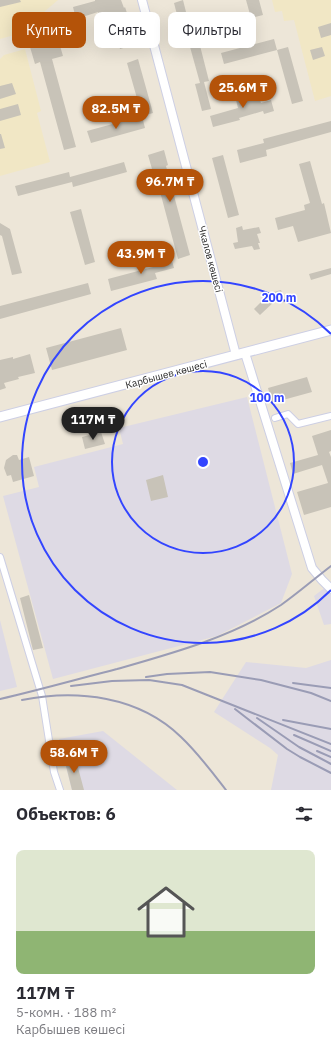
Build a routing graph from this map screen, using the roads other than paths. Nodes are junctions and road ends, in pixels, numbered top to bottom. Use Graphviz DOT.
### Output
graph roads {
  1 [pos="142,0"];
  2 [pos="331,330"];
  3 [pos="240,354"];
  4 [pos="331,416"];
  5 [pos="0,417"];
  6 [pos="275,418"];
  7 [pos="0,557"];
  8 [pos="331,589"];
  9 [pos="60,790"];
  1 -- 3 [label="street, Чкалов көшесі"];
  2 -- 3 [label="main road, Карбышев көшесі"];
  3 -- 5 [label="main road, Карбышев көшесі"];
  3 -- 8 [label="street, Чкалов көшесі"];
  4 -- 6 [label="street"];
  7 -- 9 [label="street"];
}
